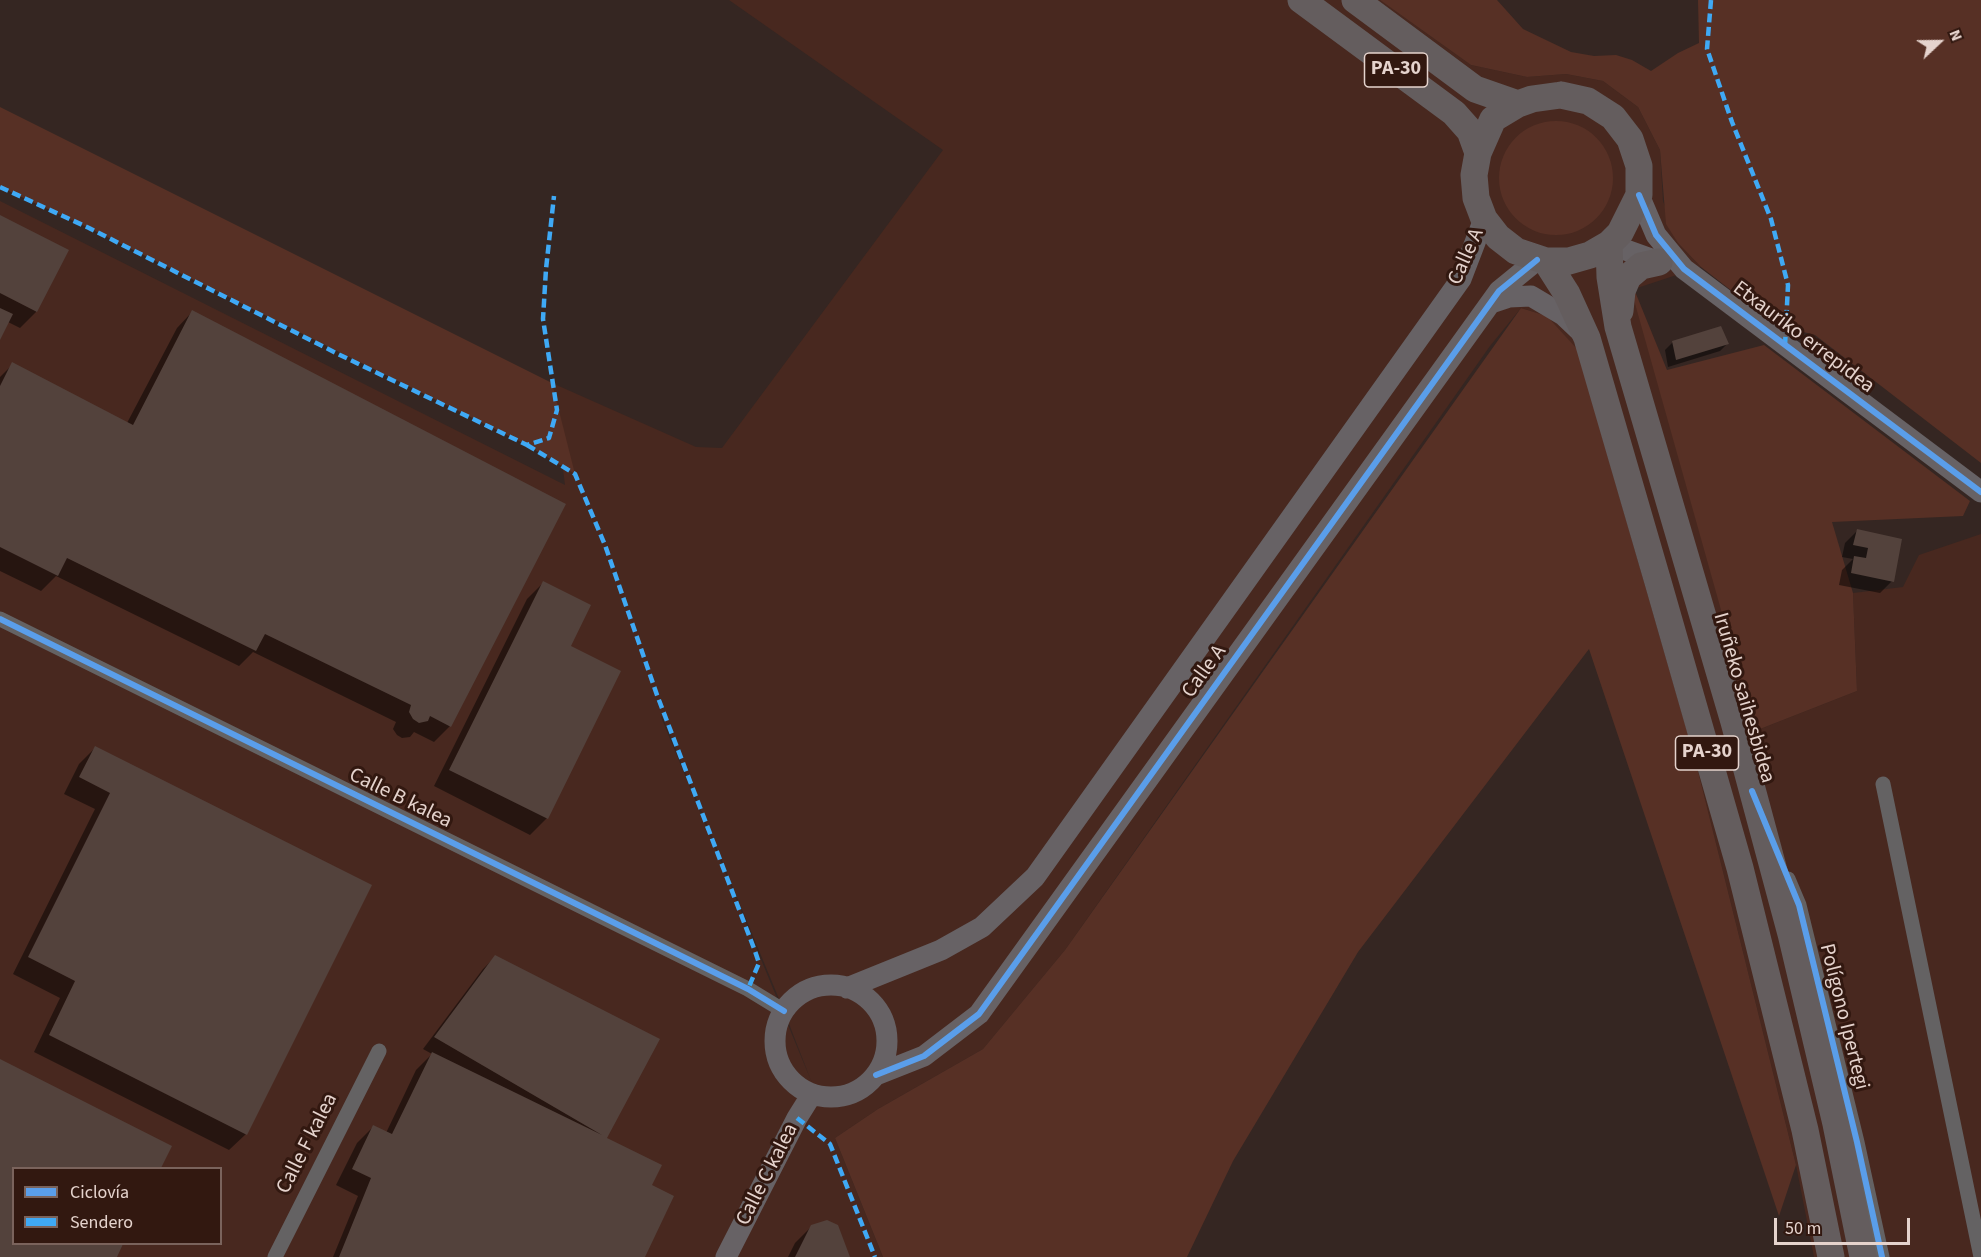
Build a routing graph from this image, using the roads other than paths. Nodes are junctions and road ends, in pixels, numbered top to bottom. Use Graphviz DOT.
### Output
graph roads {
  1 [pos="1300,0"];
  2 [pos="1355,0"];
  3 [pos="1518,104"];
  4 [pos="1478,153"];
  5 [pos="1639,195"];
  6 [pos="1484,219"];
  7 [pos="1609,244"];
  8 [pos="1542,260"];
  9 [pos="1671,266"];
  10 [pos="1491,303"];
  11 [pos="1618,327"];
  12 [pos="1587,338"];
  13 [pos="1981,492"];
  14 [pos="0,619"];
  15 [pos="1883,784"];
  16 [pos="1752,791"];
  17 [pos="847,988"];
  18 [pos="784,1011"];
  19 [pos="379,1051"];
  20 [pos="876,1075"];
  21 [pos="812,1094"];
  22 [pos="275,1257"];
  23 [pos="726,1257"];
  24 [pos="1831,1257"];
  25 [pos="1863,1257"];
  26 [pos="1882,1257"];
  27 [pos="1981,1257"];
  1 -- 4 [label="highway, PA-30"];
  2 -- 3 [label="highway, PA-30"];
  3 -- 4 [label="highway"];
  3 -- 5 [label="highway"];
  4 -- 6 [label="highway"];
  5 -- 7 [label="highway"];
  5 -- 9 [label="street, Etxauriko errepidea"];
  6 -- 8 [label="highway"];
  6 -- 17 [label="street, Calle A"];
  7 -- 8 [label="highway"];
  7 -- 9 [label="street, Etxauriko errepidea"];
  7 -- 11 [label="highway, Iruñeko saihesbidea / PA-30"];
  8 -- 10 [label="street, Calle A"];
  8 -- 12 [label="highway, PA-30"];
  9 -- 11 [label="highway, Iruñeko saihesbidea / PA-30"];
  9 -- 13 [label="street, Etxauriko errepidea"];
  10 -- 12 [label="street, Calle A"];
  10 -- 20 [label="street, Calle A"];
  11 -- 16 [label="highway, Iruñeko saihesbidea / PA-30"];
  12 -- 24 [label="highway, PA-30"];
  14 -- 18 [label="street, Calle B kalea"];
  15 -- 27 [label="street"];
  16 -- 25 [label="highway, Iruñeko saihesbidea / PA-30"];
  16 -- 26 [label="street, Polígono Ipertegi"];
  17 -- 18 [label="street"];
  17 -- 20 [label="street"];
  18 -- 21 [label="street"];
  19 -- 22 [label="street, Calle F kalea"];
  20 -- 21 [label="street"];
  21 -- 23 [label="street, Calle C kalea"];
}
